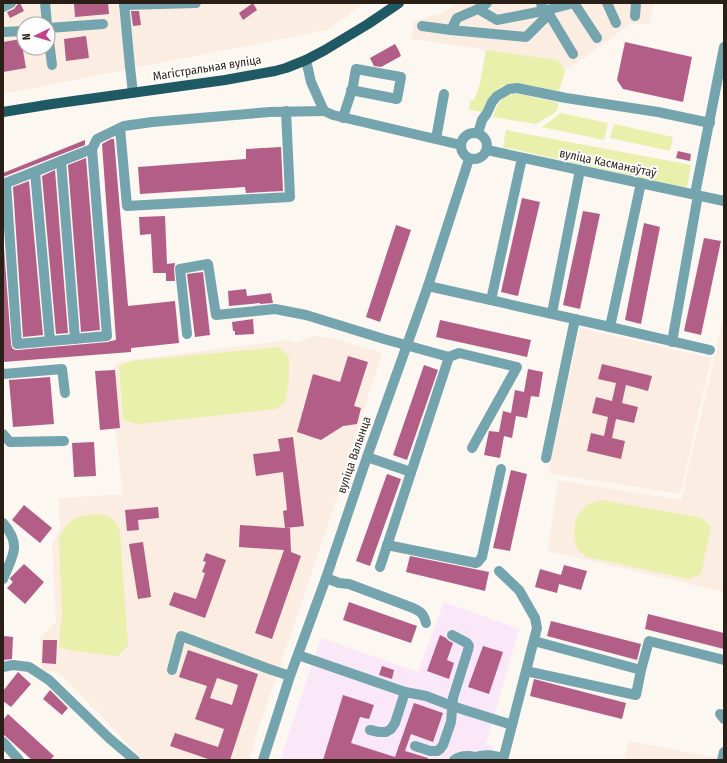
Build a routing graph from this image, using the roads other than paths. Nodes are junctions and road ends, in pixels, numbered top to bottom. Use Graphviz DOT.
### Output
graph roads {
  1 [pos="11,3"];
  2 [pos="45,3"];
  3 [pos="196,3"];
  4 [pos="399,3"];
  5 [pos="487,3"];
  6 [pos="574,3"];
  7 [pos="607,3"];
  8 [pos="636,3"];
  9 [pos="124,4"];
  10 [pos="3,7"];
  11 [pos="478,9"];
  12 [pos="544,9"];
  13 [pos="46,16"];
  14 [pos="635,16"];
  15 [pos="616,23"];
  16 [pos="103,24"];
  17 [pos="422,26"];
  18 [pos="56,27"];
  19 [pos="451,30"];
  20 [pos="16,31"];
  21 [pos="3,32"];
  22 [pos="597,38"];
  23 [pos="724,47"];
  24 [pos="572,54"];
  25 [pos="51,56"];
  26 [pos="306,60"];
  27 [pos="52,65"];
  28 [pos="351,90"];
  29 [pos="720,92"];
  30 [pos="133,93"];
  31 [pos="444,94"];
  32 [pos="286,111"];
  33 [pos="324,111"];
  34 [pos="3,112"];
  35 [pos="343,118"];
  36 [pos="710,123"];
  37 [pos="120,128"];
  38 [pos="478,133"];
  39 [pos="436,139"];
  40 [pos="461,144"];
  41 [pos="92,149"];
  42 [pos="487,150"];
  43 [pos="522,158"];
  44 [pos="469,159"];
  45 [pos="61,161"];
  46 [pos="580,170"];
  47 [pos="35,172"];
  48 [pos="640,183"];
  49 [pos="697,195"];
  50 [pos="724,201"];
  51 [pos="428,286"];
  52 [pos="491,300"];
  53 [pos="552,313"];
  54 [pos="575,319"];
  55 [pos="610,327"];
  56 [pos="187,334"];
  57 [pos="75,339"];
  58 [pos="50,341"];
  59 [pos="672,342"];
  60 [pos="407,346"];
  61 [pos="710,350"];
  62 [pos="448,357"];
  63 [pos="3,374"];
  64 [pos="65,393"];
  65 [pos="3,434"];
  66 [pos="64,441"];
  67 [pos="472,448"];
  68 [pos="367,457"];
  69 [pos="546,458"];
  70 [pos="501,469"];
  71 [pos="411,472"];
  72 [pos="3,523"];
  73 [pos="387,545"];
  74 [pos="380,567"];
  75 [pos="499,571"];
  76 [pos="326,578"];
  77 [pos="3,579"];
  78 [pos="426,623"];
  79 [pos="452,635"];
  80 [pos="534,641"];
  81 [pos="298,655"];
  82 [pos="724,660"];
  83 [pos="3,667"];
  84 [pos="172,670"];
  85 [pos="641,670"];
  86 [pos="526,671"];
  87 [pos="290,676"];
  88 [pos="405,692"];
  89 [pos="452,706"];
  90 [pos="512,725"];
  91 [pos="370,730"];
  92 [pos="3,742"];
  93 [pos="414,746"];
  94 [pos="724,752"];
  95 [pos="475,758"];
  96 [pos="503,759"];
  97 [pos="19,760"];
  98 [pos="135,760"];
  99 [pos="264,760"];
  100 [pos="454,760"];
  101 [pos="722,760"];
  1 -- 10 [label="street"];
  2 -- 13 [label="street"];
  3 -- 9 [label="street"];
  4 -- 26 [label="main road, Магістральная вуліца"];
  5 -- 11 [label="street"];
  6 -- 12 [label="street"];
  6 -- 22 [label="street"];
  7 -- 15 [label="street"];
  8 -- 14 [label="street"];
  9 -- 30 [label="street"];
  11 -- 12 [label="street"];
  11 -- 19 [label="street"];
  12 -- 19 [label="street"];
  12 -- 24 [label="street"];
  16 -- 18 [label="street"];
  17 -- 19 [label="street"];
  20 -- 21 [label="street"];
  23 -- 29 [label="street"];
  25 -- 27 [label="street"];
  26 -- 30 [label="main road, Магістральная вуліца"];
  26 -- 33 [label="street"];
  28 -- 28 [label="street"];
  28 -- 35 [label="street"];
  29 -- 36 [label="street"];
  30 -- 34 [label="main road, Магістральная вуліца"];
  31 -- 39 [label="street"];
  32 -- 33 [label="street"];
  32 -- 37 [label="street"];
  32 -- 37 [label="street"];
  33 -- 35 [label="street"];
  35 -- 39 [label="street"];
  36 -- 38 [label="street"];
  36 -- 49 [label="street"];
  37 -- 41 [label="street"];
  38 -- 40 [label="street"];
  38 -- 42 [label="street"];
  39 -- 40 [label="street"];
  40 -- 44 [label="street"];
  41 -- 45 [label="street"];
  41 -- 57 [label="street"];
  42 -- 43 [label="street, вуліца Касманаўтаў"];
  42 -- 44 [label="street"];
  43 -- 46 [label="street, вуліца Касманаўтаў"];
  43 -- 52 [label="street"];
  44 -- 51 [label="street, вуліца Валынца"];
  45 -- 47 [label="street"];
  45 -- 57 [label="street"];
  46 -- 48 [label="street, вуліца Касманаўтаў"];
  46 -- 53 [label="street"];
  47 -- 58 [label="street"];
  47 -- 58 [label="street"];
  48 -- 49 [label="street, вуліца Касманаўтаў"];
  48 -- 55 [label="street"];
  49 -- 50 [label="street, вуліца Касманаўтаў"];
  49 -- 59 [label="street"];
  51 -- 52 [label="street"];
  51 -- 60 [label="street, вуліца Валынца"];
  52 -- 53 [label="street"];
  53 -- 54 [label="street"];
  54 -- 55 [label="street"];
  54 -- 69 [label="street"];
  55 -- 59 [label="street"];
  56 -- 60 [label="street"];
  57 -- 58 [label="street"];
  59 -- 61 [label="street"];
  60 -- 62 [label="street"];
  60 -- 68 [label="street, вуліца Валынца"];
  62 -- 67 [label="street"];
  62 -- 71 [label="street"];
  63 -- 64 [label="street"];
  65 -- 66 [label="street"];
  68 -- 71 [label="street"];
  68 -- 76 [label="street, вуліца Валынца"];
  70 -- 73 [label="street"];
  71 -- 73 [label="street"];
  72 -- 77 [label="street"];
  73 -- 74 [label="street"];
  75 -- 80 [label="street"];
  76 -- 78 [label="street"];
  76 -- 81 [label="street, вуліца Валынца"];
  79 -- 89 [label="street"];
  80 -- 85 [label="street"];
  80 -- 86 [label="street"];
  81 -- 87 [label="street, вуліца Валынца"];
  81 -- 88 [label="street"];
  82 -- 85 [label="street"];
  83 -- 98 [label="street"];
  84 -- 87 [label="street"];
  85 -- 86 [label="street"];
  86 -- 90 [label="street"];
  87 -- 99 [label="street, вуліца Валынца"];
  88 -- 89 [label="street"];
  88 -- 91 [label="street"];
  89 -- 90 [label="street"];
  89 -- 93 [label="street"];
  90 -- 96 [label="street"];
  92 -- 97 [label="street"];
  94 -- 101 [label="street"];
  95 -- 96 [label="street"];
  95 -- 100 [label="street"];
}
